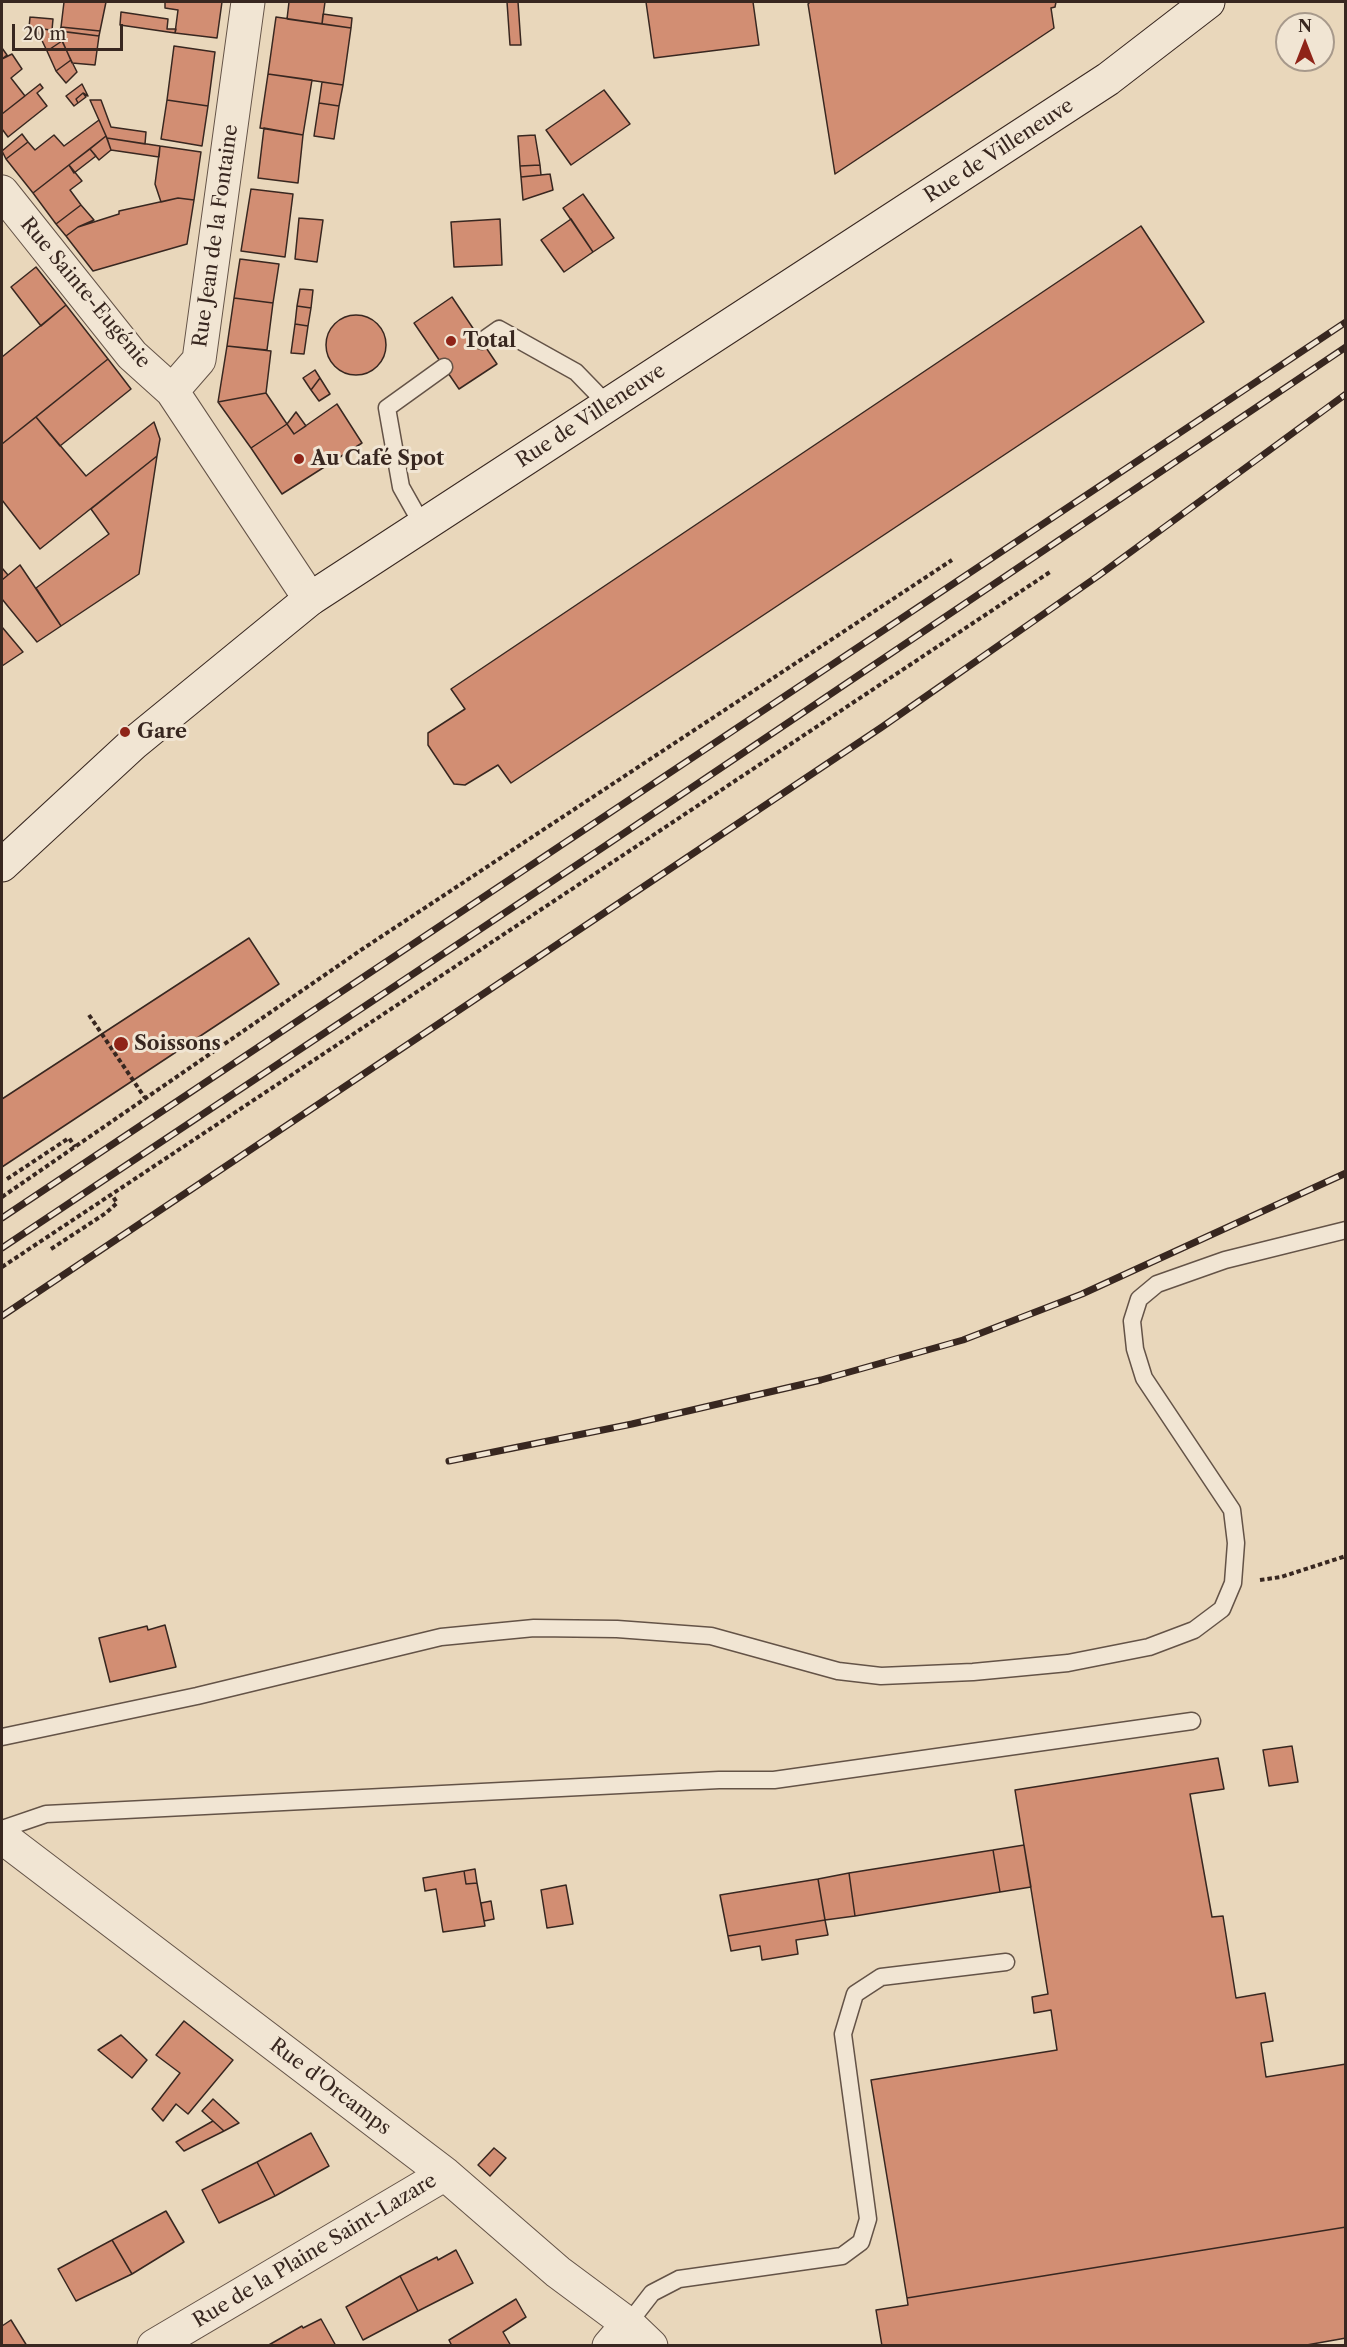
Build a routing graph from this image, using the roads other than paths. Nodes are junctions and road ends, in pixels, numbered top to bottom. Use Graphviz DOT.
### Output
graph roads {
  1 [pos="248,2"];
  2 [pos="1208,2"];
  3 [pos="2,192"];
  4 [pos="482,341"];
  5 [pos="444,367"];
  6 [pos="171,391"];
  7 [pos="608,405"];
  8 [pos="423,526"];
  9 [pos="310,599"];
  10 [pos="2,865"];
  11 [pos="1346,1230"];
  12 [pos="1191,1721"];
  13 [pos="2,1737"];
  14 [pos="2,1829"];
  15 [pos="2,1837"];
  16 [pos="1006,1962"];
  17 [pos="445,2174"];
  18 [pos="629,2338"];
  19 [pos="154,2346"];
  1 -- 6 [label="street, Rue Jean de la Fontaine"];
  2 -- 7 [label="street, Rue de Villeneuve"];
  3 -- 6 [label="street, Rue Sainte-Eugénie"];
  4 -- 7 [label="lane"];
  5 -- 8 [label="lane"];
  6 -- 9 [label="street"];
  7 -- 8 [label="street, Rue de Villeneuve"];
  8 -- 9 [label="street, Rue de Villeneuve"];
  9 -- 10 [label="street, Rue de Villeneuve"];
  11 -- 13 [label="lane"];
  12 -- 14 [label="lane"];
  15 -- 17 [label="street, Rue d'Orcamps"];
  16 -- 18 [label="lane"];
  17 -- 18 [label="street, Rue d'Orcamps"];
  17 -- 19 [label="street, Rue de la Plaine Saint-Lazare"];
}
